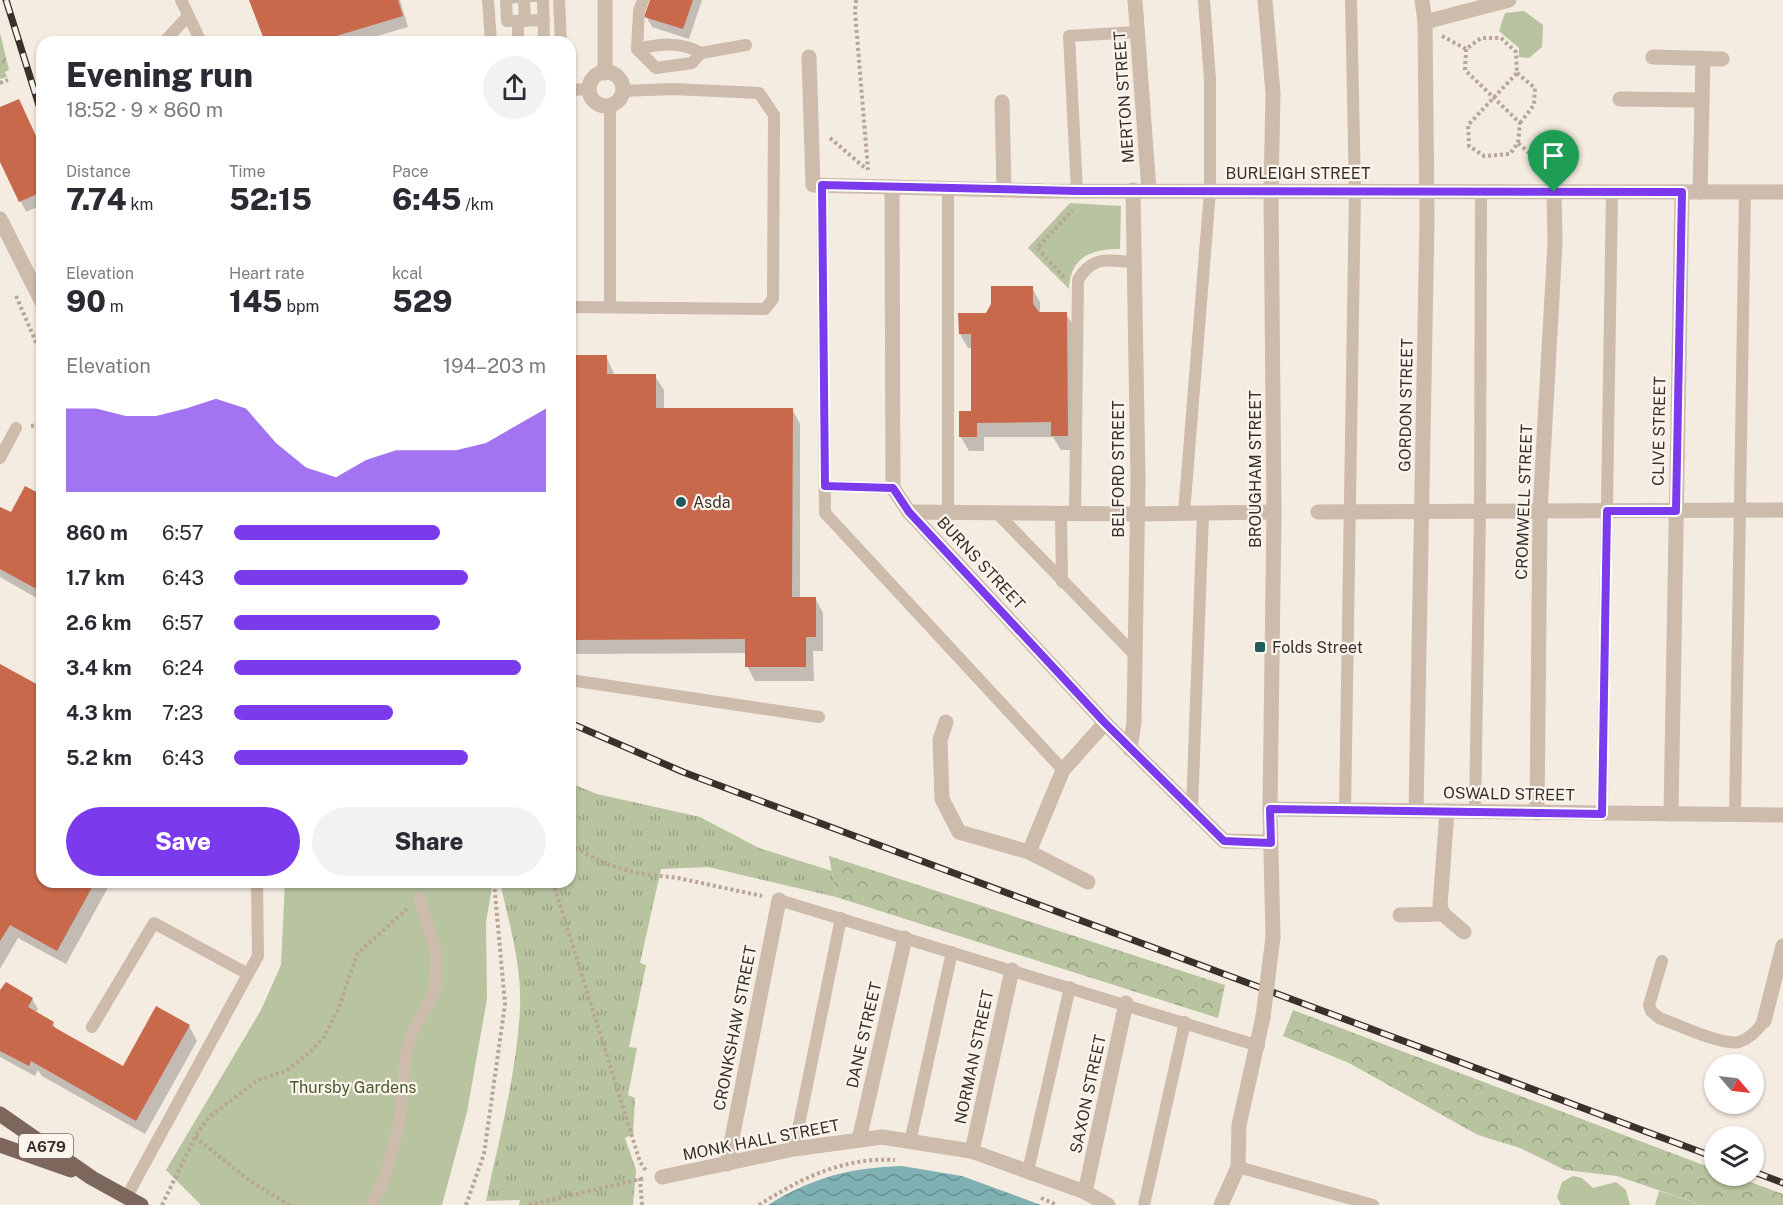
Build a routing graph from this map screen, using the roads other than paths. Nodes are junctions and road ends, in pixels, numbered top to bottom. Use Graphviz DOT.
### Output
graph roads {
  1 [pos="181,0"];
  2 [pos="488,0"];
  3 [pos="506,0"];
  4 [pos="524,0"];
  5 [pos="543,0"];
  6 [pos="559,0"];
  7 [pos="604,0"];
  8 [pos="643,0"];
  9 [pos="1135,0"];
  10 [pos="1204,0"];
  11 [pos="1265,0"];
  12 [pos="1351,0"];
  13 [pos="1422,0"];
  14 [pos="1509,0"];
  15 [pos="1479,4"];
  16 [pos="189,16"];
  17 [pos="544,20"];
  18 [pos="521,21"];
  19 [pos="1425,22"];
  20 [pos="1137,32"];
  21 [pos="170,36"];
  22 [pos="198,36"];
  23 [pos="491,36"];
  24 [pos="519,36"];
  25 [pos="544,36"];
  26 [pos="561,36"];
  27 [pos="746,45"];
  28 [pos="637,49"];
  29 [pos="701,53"];
  30 [pos="809,57"];
  31 [pos="1653,57"];
  32 [pos="1703,58"];
  33 [pos="1722,59"];
  34 [pos="605,73"];
  35 [pos="589,89"];
  36 [pos="576,90"];
  37 [pos="622,91"];
  38 [pos="1620,99"];
  39 [pos="1701,100"];
  40 [pos="1002,102"];
  41 [pos="610,105"];
  42 [pos="817,185"];
  43 [pos="892,187"];
  44 [pos="948,188"];
  45 [pos="1004,190"];
  46 [pos="1141,190"];
  47 [pos="1077,191"];
  48 [pos="1210,191"];
  49 [pos="1271,191"];
  50 [pos="1355,191"];
  51 [pos="1481,192"];
  52 [pos="1554,192"];
  53 [pos="1612,192"];
  54 [pos="1682,192"];
  55 [pos="1700,192"];
  56 [pos="1745,192"];
  57 [pos="1783,192"];
  58 [pos="1426,193"];
  59 [pos="0,222"];
  60 [pos="1135,262"];
  61 [pos="36,291"];
  62 [pos="576,307"];
  63 [pos="610,307"];
  64 [pos="16,428"];
  65 [pos="0,458"];
  66 [pos="825,486"];
  67 [pos="893,488"];
  68 [pos="1740,510"];
  69 [pos="1783,510"];
  70 [pos="1480,511"];
  71 [pos="1540,511"];
  72 [pos="1607,511"];
  73 [pos="1676,511"];
  74 [pos="909,512"];
  75 [pos="1274,512"];
  76 [pos="1318,512"];
  77 [pos="1350,512"];
  78 [pos="948,513"];
  79 [pos="997,513"];
  80 [pos="1068,513"];
  81 [pos="1184,513"];
  82 [pos="1203,513"];
  83 [pos="1422,513"];
  84 [pos="1137,514"];
  85 [pos="1062,582"];
  86 [pos="1135,655"];
  87 [pos="576,681"];
  88 [pos="819,717"];
  89 [pos="946,722"];
  90 [pos="1105,723"];
  91 [pos="1130,749"];
  92 [pos="1063,770"];
  93 [pos="1270,809"];
  94 [pos="1192,810"];
  95 [pos="1346,810"];
  96 [pos="1416,811"];
  97 [pos="1447,812"];
  98 [pos="1475,812"];
  99 [pos="1537,813"];
  100 [pos="1602,814"];
  101 [pos="1671,814"];
  102 [pos="1735,815"];
  103 [pos="1783,815"];
  104 [pos="1271,843"];
  105 [pos="1029,852"];
  106 [pos="1088,882"];
  107 [pos="257,888"];
  108 [pos="419,897"];
  109 [pos="779,900"];
  110 [pos="1443,914"];
  111 [pos="1400,915"];
  112 [pos="841,918"];
  113 [pos="1464,932"];
  114 [pos="905,938"];
  115 [pos="1783,946"];
  116 [pos="952,952"];
  117 [pos="1662,961"];
  118 [pos="1012,970"];
  119 [pos="248,974"];
  120 [pos="1070,987"];
  121 [pos="1126,1003"];
  122 [pos="1764,1021"];
  123 [pos="1185,1022"];
  124 [pos="92,1027"];
  125 [pos="1258,1046"];
  126 [pos="0,1114"];
  127 [pos="0,1134"];
  128 [pos="859,1140"];
  129 [pos="910,1142"];
  130 [pos="0,1145"];
  131 [pos="794,1149"];
  132 [pos="972,1152"];
  133 [pos="50,1162"];
  134 [pos="727,1164"];
  135 [pos="1238,1167"];
  136 [pos="1028,1172"];
  137 [pos="662,1177"];
  138 [pos="92,1178"];
  139 [pos="1085,1192"];
  140 [pos="126,1198"];
  141 [pos="141,1205"];
  142 [pos="371,1205"];
  143 [pos="1108,1205"];
  144 [pos="1144,1205"];
  145 [pos="1221,1205"];
  146 [pos="1372,1205"];
  1 -- 16 [label="lane"];
  2 -- 23 [label="lane"];
  3 -- 18 [label="lane"];
  4 -- 18 [label="lane"];
  5 -- 17 [label="lane"];
  6 -- 26 [label="lane"];
  7 -- 34 [label="street"];
  8 -- 28 [label="lane"];
  9 -- 20 [label="street, MERTON STREET"];
  10 -- 48 [label="lane"];
  11 -- 49 [label="street, BROUGHAM STREET"];
  12 -- 50 [label="lane"];
  13 -- 19 [label="street, GORDON STREET"];
  14 -- 15 [label="street"];
  15 -- 19 [label="street"];
  16 -- 21 [label="lane"];
  16 -- 22 [label="lane"];
  17 -- 18 [label="lane"];
  17 -- 25 [label="lane"];
  18 -- 24 [label="lane"];
  19 -- 58 [label="street, GORDON STREET"];
  20 -- 46 [label="street, MERTON STREET"];
  20 -- 47 [label="lane"];
  27 -- 29 [label="lane"];
  28 -- 29 [label="lane"];
  28 -- 29 [label="lane"];
  30 -- 42 [label="street"];
  31 -- 32 [label="street"];
  32 -- 33 [label="street"];
  32 -- 39 [label="street"];
  34 -- 35 [label="street"];
  34 -- 37 [label="street"];
  35 -- 36 [label="lane"];
  35 -- 41 [label="street"];
  37 -- 41 [label="street"];
  37 -- 63 [label="lane"];
  38 -- 39 [label="street"];
  39 -- 55 [label="street"];
  40 -- 45 [label="street"];
  41 -- 63 [label="lane"];
  42 -- 43 [label="street, BURLEIGH STREET"];
  42 -- 66 [label="lane"];
  43 -- 44 [label="street, BURLEIGH STREET"];
  43 -- 67 [label="street"];
  44 -- 45 [label="street, BURLEIGH STREET"];
  44 -- 78 [label="lane"];
  45 -- 47 [label="street, BURLEIGH STREET"];
  46 -- 47 [label="street, BURLEIGH STREET"];
  46 -- 48 [label="street, BURLEIGH STREET"];
  46 -- 60 [label="street, BELFORD STREET"];
  48 -- 49 [label="street, BURLEIGH STREET"];
  48 -- 81 [label="lane"];
  49 -- 50 [label="street, BURLEIGH STREET"];
  49 -- 75 [label="street, BROUGHAM STREET"];
  50 -- 58 [label="street, BURLEIGH STREET"];
  50 -- 77 [label="lane"];
  51 -- 52 [label="street, BURLEIGH STREET"];
  51 -- 58 [label="street, BURLEIGH STREET"];
  51 -- 70 [label="lane"];
  52 -- 53 [label="street, BURLEIGH STREET"];
  52 -- 71 [label="street, CROMWELL STREET"];
  53 -- 54 [label="street, BURLEIGH STREET"];
  53 -- 72 [label="lane"];
  54 -- 55 [label="street, BURLEIGH STREET"];
  54 -- 73 [label="street, CLIVE STREET"];
  55 -- 56 [label="street, BURLEIGH STREET"];
  56 -- 57 [label="street, BURLEIGH STREET"];
  56 -- 68 [label="lane"];
  58 -- 83 [label="street, GORDON STREET"];
  59 -- 61 [label="street"];
  60 -- 80 [label="lane"];
  60 -- 84 [label="street, BELFORD STREET"];
  62 -- 63 [label="lane"];
  64 -- 65 [label="lane"];
  66 -- 67 [label="lane"];
  66 -- 92 [label="lane"];
  67 -- 74 [label="street, BURNS STREET"];
  68 -- 69 [label="street"];
  68 -- 73 [label="street"];
  68 -- 102 [label="lane"];
  70 -- 71 [label="street"];
  70 -- 83 [label="street"];
  70 -- 98 [label="lane"];
  71 -- 72 [label="street"];
  71 -- 99 [label="street, CROMWELL STREET"];
  72 -- 73 [label="street"];
  72 -- 100 [label="lane"];
  73 -- 101 [label="street, CLIVE STREET"];
  74 -- 78 [label="street"];
  74 -- 90 [label="street, BURNS STREET"];
  75 -- 82 [label="street"];
  75 -- 93 [label="street, BROUGHAM STREET"];
  76 -- 77 [label="street"];
  77 -- 83 [label="street"];
  77 -- 95 [label="lane"];
  78 -- 79 [label="street"];
  79 -- 80 [label="street"];
  79 -- 85 [label="lane"];
  80 -- 84 [label="street"];
  80 -- 85 [label="lane"];
  81 -- 82 [label="street"];
  81 -- 84 [label="street"];
  82 -- 94 [label="lane"];
  83 -- 96 [label="street, GORDON STREET"];
  84 -- 86 [label="street, BELFORD STREET"];
  85 -- 86 [label="lane"];
  86 -- 91 [label="street, BELFORD STREET"];
  87 -- 88 [label="lane"];
  89 -- 105 [label="street"];
  90 -- 91 [label="street, BURNS STREET"];
  90 -- 92 [label="street"];
  91 -- 94 [label="street, BURNS STREET"];
  92 -- 105 [label="street"];
  93 -- 95 [label="street, OSWALD STREET"];
  93 -- 104 [label="street, BROUGHAM STREET"];
  94 -- 104 [label="street, BURNS STREET"];
  95 -- 96 [label="street, OSWALD STREET"];
  96 -- 97 [label="street, OSWALD STREET"];
  97 -- 98 [label="street, OSWALD STREET"];
  97 -- 110 [label="street"];
  98 -- 99 [label="street, OSWALD STREET"];
  99 -- 100 [label="street, OSWALD STREET"];
  100 -- 101 [label="street, OSWALD STREET"];
  101 -- 102 [label="street, OSWALD STREET"];
  102 -- 103 [label="street, OSWALD STREET"];
  104 -- 125 [label="street, BROUGHAM STREET, bridge"];
  105 -- 106 [label="street"];
  107 -- 119 [label="lane"];
  108 -- 142 [label="lane"];
  109 -- 112 [label="lane"];
  109 -- 134 [label="street, CRONKSHAW STREET"];
  110 -- 111 [label="street"];
  110 -- 113 [label="street"];
  112 -- 114 [label="lane"];
  112 -- 131 [label="lane"];
  114 -- 116 [label="lane"];
  114 -- 128 [label="street, DANE STREET"];
  115 -- 122 [label="street"];
  116 -- 118 [label="lane"];
  116 -- 129 [label="lane"];
  117 -- 122 [label="lane"];
  118 -- 120 [label="lane"];
  118 -- 132 [label="street, NORMAN STREET"];
  119 -- 124 [label="lane"];
  119 -- 140 [label="lane"];
  120 -- 121 [label="lane"];
  120 -- 136 [label="lane"];
  121 -- 123 [label="lane"];
  121 -- 139 [label="street, SAXON STREET"];
  123 -- 125 [label="lane"];
  123 -- 144 [label="lane"];
  125 -- 135 [label="street, BROUGHAM STREET"];
  126 -- 138 [label="main road, A679"];
  127 -- 133 [label="main road, A679"];
  128 -- 129 [label="street, MONK HALL STREET"];
  128 -- 131 [label="street, MONK HALL STREET"];
  129 -- 132 [label="street, MONK HALL STREET"];
  130 -- 133 [label="main road"];
  131 -- 134 [label="street, MONK HALL STREET"];
  132 -- 136 [label="street, MONK HALL STREET"];
  133 -- 138 [label="main road, A679"];
  134 -- 137 [label="street, MONK HALL STREET"];
  135 -- 145 [label="street"];
  135 -- 146 [label="lane"];
  136 -- 139 [label="street, MONK HALL STREET"];
  138 -- 140 [label="main road"];
  139 -- 143 [label="street, MONK HALL STREET"];
  140 -- 141 [label="main road"];
}
